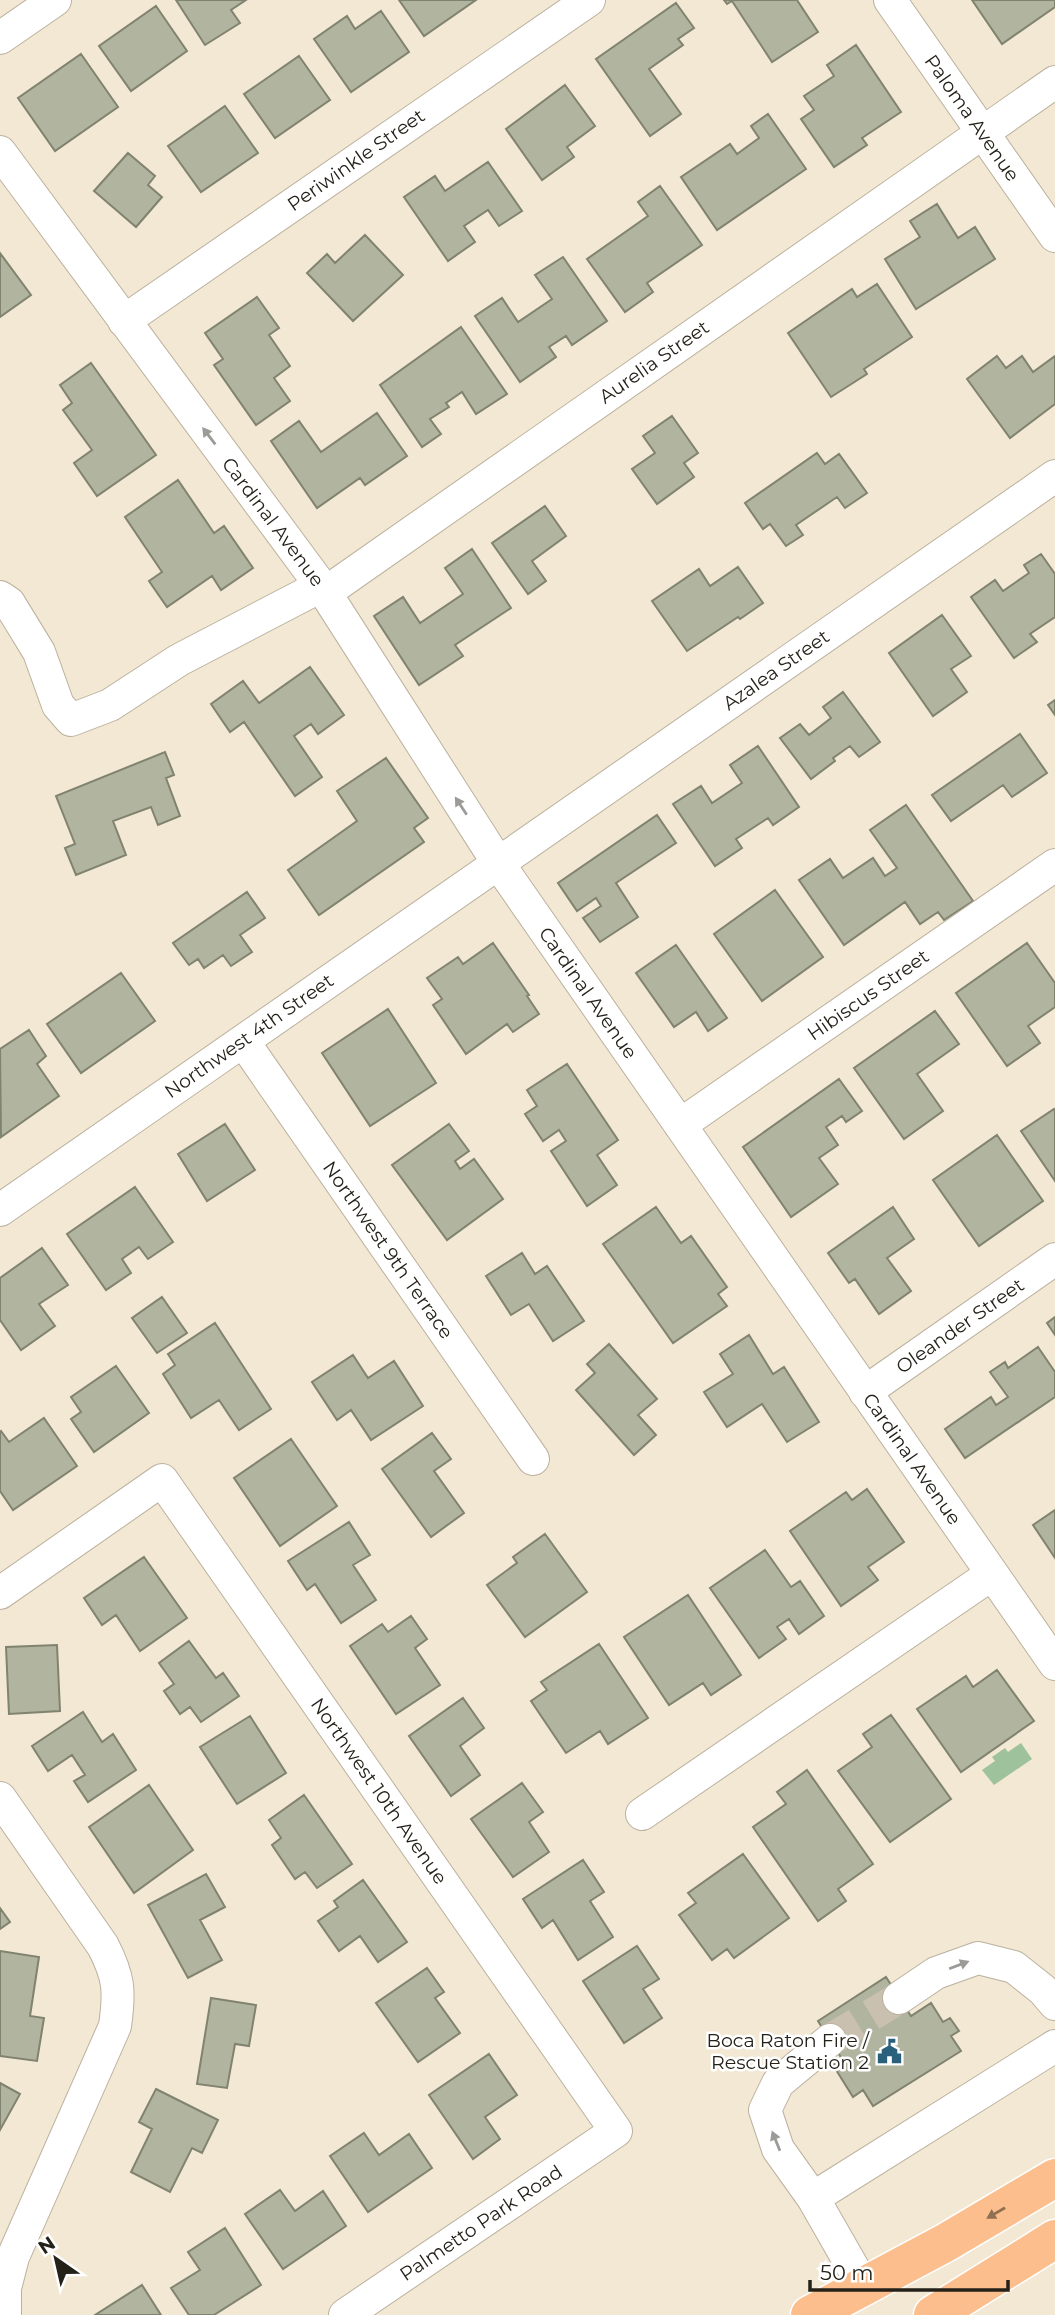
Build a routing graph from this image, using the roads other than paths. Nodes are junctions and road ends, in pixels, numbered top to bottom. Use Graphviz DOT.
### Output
graph roads {
  1 [pos="55,0"];
  2 [pos="589,0"];
  3 [pos="890,0"];
  4 [pos="0,38"];
  5 [pos="1055,82"];
  6 [pos="982,132"];
  7 [pos="0,152"];
  8 [pos="1055,236"];
  9 [pos="124,321"];
  10 [pos="1055,476"];
  11 [pos="323,589"];
  12 [pos="0,597"];
  13 [pos="498,863"];
  14 [pos="1055,865"];
  15 [pos="243,1041"];
  16 [pos="680,1125"];
  17 [pos="0,1210"];
  18 [pos="1055,1259"];
  19 [pos="865,1392"];
  20 [pos="533,1459"];
  21 [pos="992,1574"];
  22 [pos="0,1592"];
  23 [pos="1055,1664"];
  24 [pos="0,1798"];
  25 [pos="642,1814"];
  26 [pos="899,1998"];
  27 [pos="1055,2004"];
  28 [pos="830,2040"];
  29 [pos="1055,2046"];
  30 [pos="616,2131"];
  31 [pos="1055,2178"];
  32 [pos="813,2198"];
  33 [pos="1055,2239"];
  34 [pos="864,2287"];
  35 [pos="5,2315"];
  36 [pos="345,2315"];
  37 [pos="810,2315"];
  38 [pos="933,2315"];
  1 -- 4 [label="street"];
  2 -- 9 [label="street, Periwinkle Street"];
  3 -- 6 [label="street, Paloma Avenue"];
  5 -- 6 [label="street, Aurelia Street"];
  6 -- 8 [label="street, Paloma Avenue"];
  6 -- 11 [label="street, Aurelia Street"];
  7 -- 9 [label="street, Cardinal Avenue"];
  11 -- 9 [label="street, Cardinal Avenue, one-way"];
  10 -- 13 [label="street, Azalea Street"];
  11 -- 12 [label="street, Aurelia Street"];
  13 -- 11 [label="street, Cardinal Avenue, one-way"];
  13 -- 15 [label="street, Northwest 4th Street"];
  13 -- 16 [label="street, Cardinal Avenue"];
  14 -- 16 [label="street, Hibiscus Street"];
  15 -- 17 [label="street, Northwest 4th Street"];
  15 -- 20 [label="street, Northwest 9th Terrace"];
  16 -- 19 [label="street, Cardinal Avenue"];
  18 -- 19 [label="street, Oleander Street"];
  19 -- 21 [label="street, Cardinal Avenue"];
  21 -- 23 [label="street, Cardinal Avenue"];
  21 -- 25 [label="street"];
  22 -- 30 [label="street, Northwest 10th Avenue"];
  24 -- 35 [label="street"];
  26 -- 27 [label="street, one-way"];
  32 -- 28 [label="street, one-way"];
  29 -- 32 [label="street"];
  30 -- 36 [label="street, Palmetto Park Road"];
  31 -- 34 [label="main road, one-way"];
  32 -- 34 [label="street"];
  33 -- 38 [label="main road"];
  34 -- 37 [label="main road"];
}
